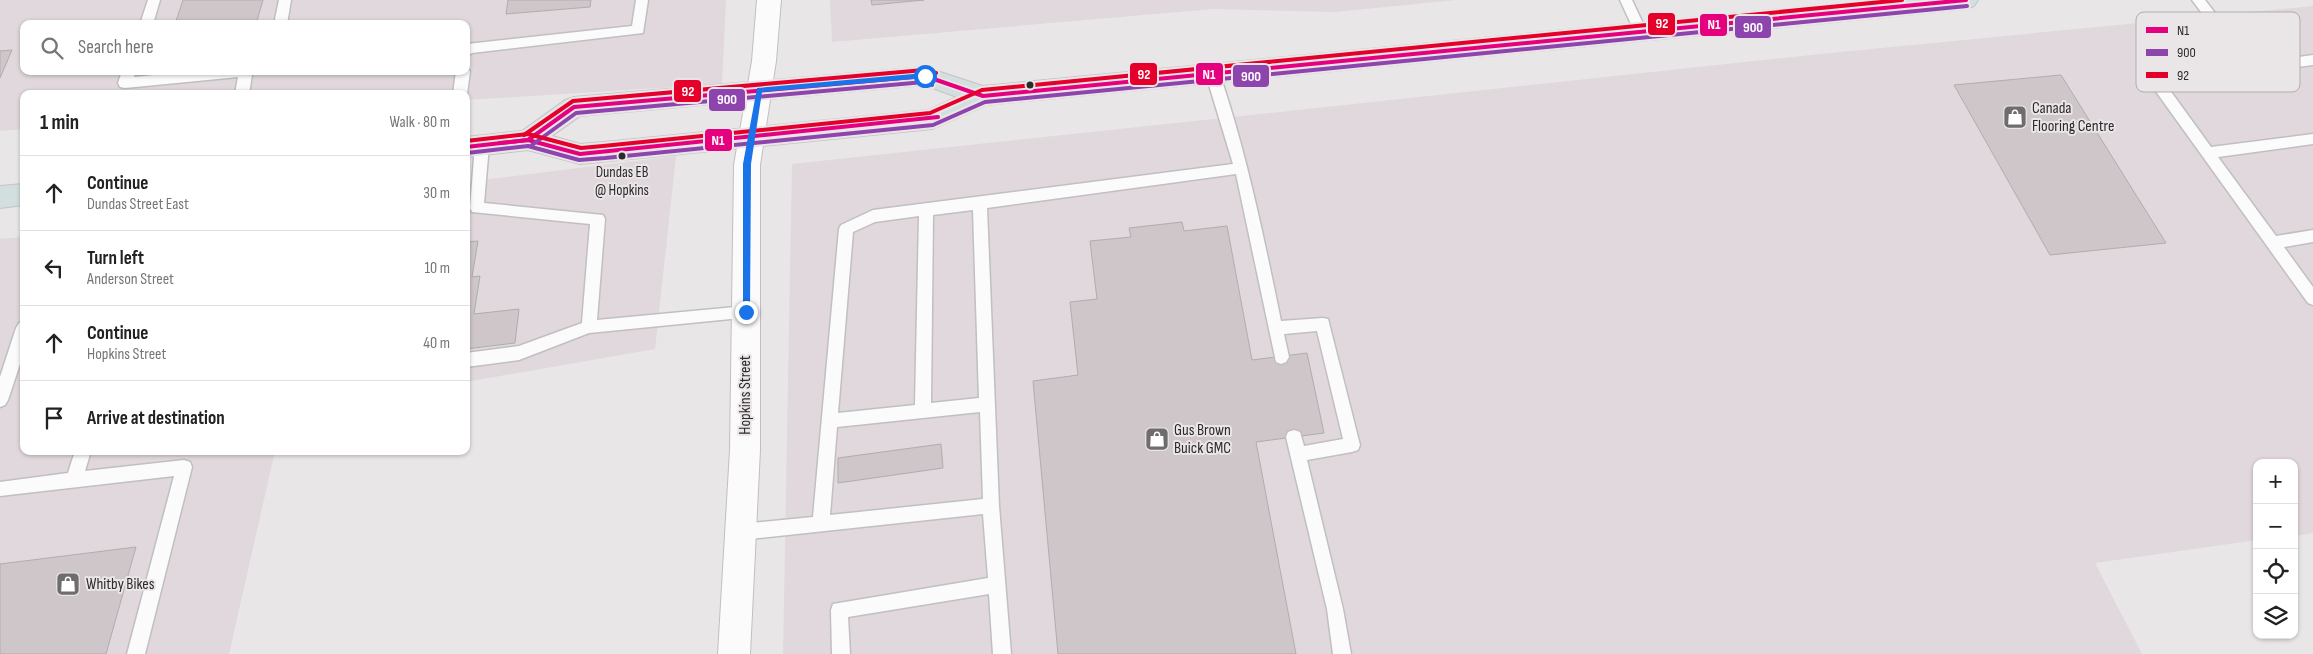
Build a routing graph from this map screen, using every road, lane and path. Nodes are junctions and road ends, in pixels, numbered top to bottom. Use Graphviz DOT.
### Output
graph roads {
  1 [pos="154,0"];
  2 [pos="286,0"];
  3 [pos="642,0"];
  4 [pos="769,0"];
  5 [pos="1626,0"];
  6 [pos="1966,0"];
  7 [pos="2198,0"];
  8 [pos="2207,12"];
  9 [pos="147,20"];
  10 [pos="281,20"];
  11 [pos="1641,32"];
  12 [pos="470,50"];
  13 [pos="2313,60"];
  14 [pos="2300,62"];
  15 [pos="128,75"];
  16 [pos="207,75"];
  17 [pos="247,75"];
  18 [pos="462,75"];
  19 [pos="1213,75"];
  20 [pos="243,90"];
  21 [pos="461,90"];
  22 [pos="759,90"];
  23 [pos="2163,92"];
  24 [pos="983,96"];
  25 [pos="752,137"];
  26 [pos="528,140"];
  27 [pos="2313,140"];
  28 [pos="474,146"];
  29 [pos="2208,154"];
  30 [pos="1241,168"];
  31 [pos="20,194"];
  32 [pos="0,197"];
  33 [pos="980,203"];
  34 [pos="471,210"];
  35 [pos="926,210"];
  36 [pos="2313,236"];
  37 [pos="2272,243"];
  38 [pos="2313,299"];
  39 [pos="746,312"];
  40 [pos="589,326"];
  41 [pos="1275,328"];
  42 [pos="20,347"];
  43 [pos="1280,356"];
  44 [pos="470,359"];
  45 [pos="0,400"];
  46 [pos="987,404"];
  47 [pos="923,411"];
  48 [pos="829,421"];
  49 [pos="1294,437"];
  50 [pos="1298,454"];
  51 [pos="82,455"];
  52 [pos="74,480"];
  53 [pos="0,489"];
  54 [pos="990,506"];
  55 [pos="821,524"];
  56 [pos="740,532"];
  57 [pos="997,585"];
  58 [pos="136,654"];
  59 [pos="734,654"];
  60 [pos="841,654"];
  61 [pos="1002,654"];
  62 [pos="1342,654"];
  1 -- 9 [label="lane"];
  2 -- 10 [label="lane"];
  3 -- 12 [label="lane"];
  4 -- 22 [label="main road, Hopkins Street"];
  5 -- 11 [label="lane"];
  6 -- 11 [label="main road"];
  7 -- 8 [label="lane"];
  11 -- 19 [label="main road"];
  13 -- 14 [label="lane"];
  15 -- 16 [label="lane"];
  17 -- 20 [label="lane"];
  18 -- 21 [label="lane"];
  19 -- 24 [label="main road"];
  19 -- 30 [label="lane"];
  22 -- 24 [label="main road"];
  22 -- 25 [label="main road, Hopkins Street"];
  22 -- 26 [label="main road"];
  23 -- 29 [label="lane"];
  24 -- 25 [label="main road"];
  25 -- 26 [label="main road"];
  25 -- 39 [label="main road, Hopkins Street"];
  26 -- 28 [label="main road"];
  27 -- 29 [label="lane"];
  28 -- 34 [label="lane"];
  29 -- 37 [label="lane"];
  30 -- 33 [label="lane"];
  30 -- 41 [label="lane"];
  31 -- 32 [label="main road"];
  33 -- 35 [label="lane"];
  33 -- 46 [label="lane"];
  34 -- 40 [label="lane"];
  35 -- 47 [label="lane"];
  35 -- 48 [label="lane"];
  36 -- 37 [label="lane"];
  37 -- 38 [label="lane"];
  39 -- 40 [label="lane"];
  39 -- 56 [label="main road, Hopkins Street"];
  40 -- 44 [label="lane"];
  41 -- 43 [label="lane"];
  41 -- 50 [label="lane"];
  42 -- 45 [label="lane"];
  46 -- 47 [label="lane"];
  46 -- 54 [label="lane"];
  47 -- 48 [label="lane"];
  48 -- 55 [label="lane"];
  49 -- 50 [label="lane"];
  50 -- 62 [label="lane"];
  51 -- 52 [label="lane"];
  52 -- 53 [label="lane"];
  52 -- 58 [label="lane"];
  54 -- 55 [label="lane"];
  54 -- 57 [label="lane"];
  55 -- 56 [label="lane"];
  56 -- 59 [label="main road, Hopkins Street"];
  57 -- 60 [label="lane"];
  57 -- 61 [label="lane"];
}
